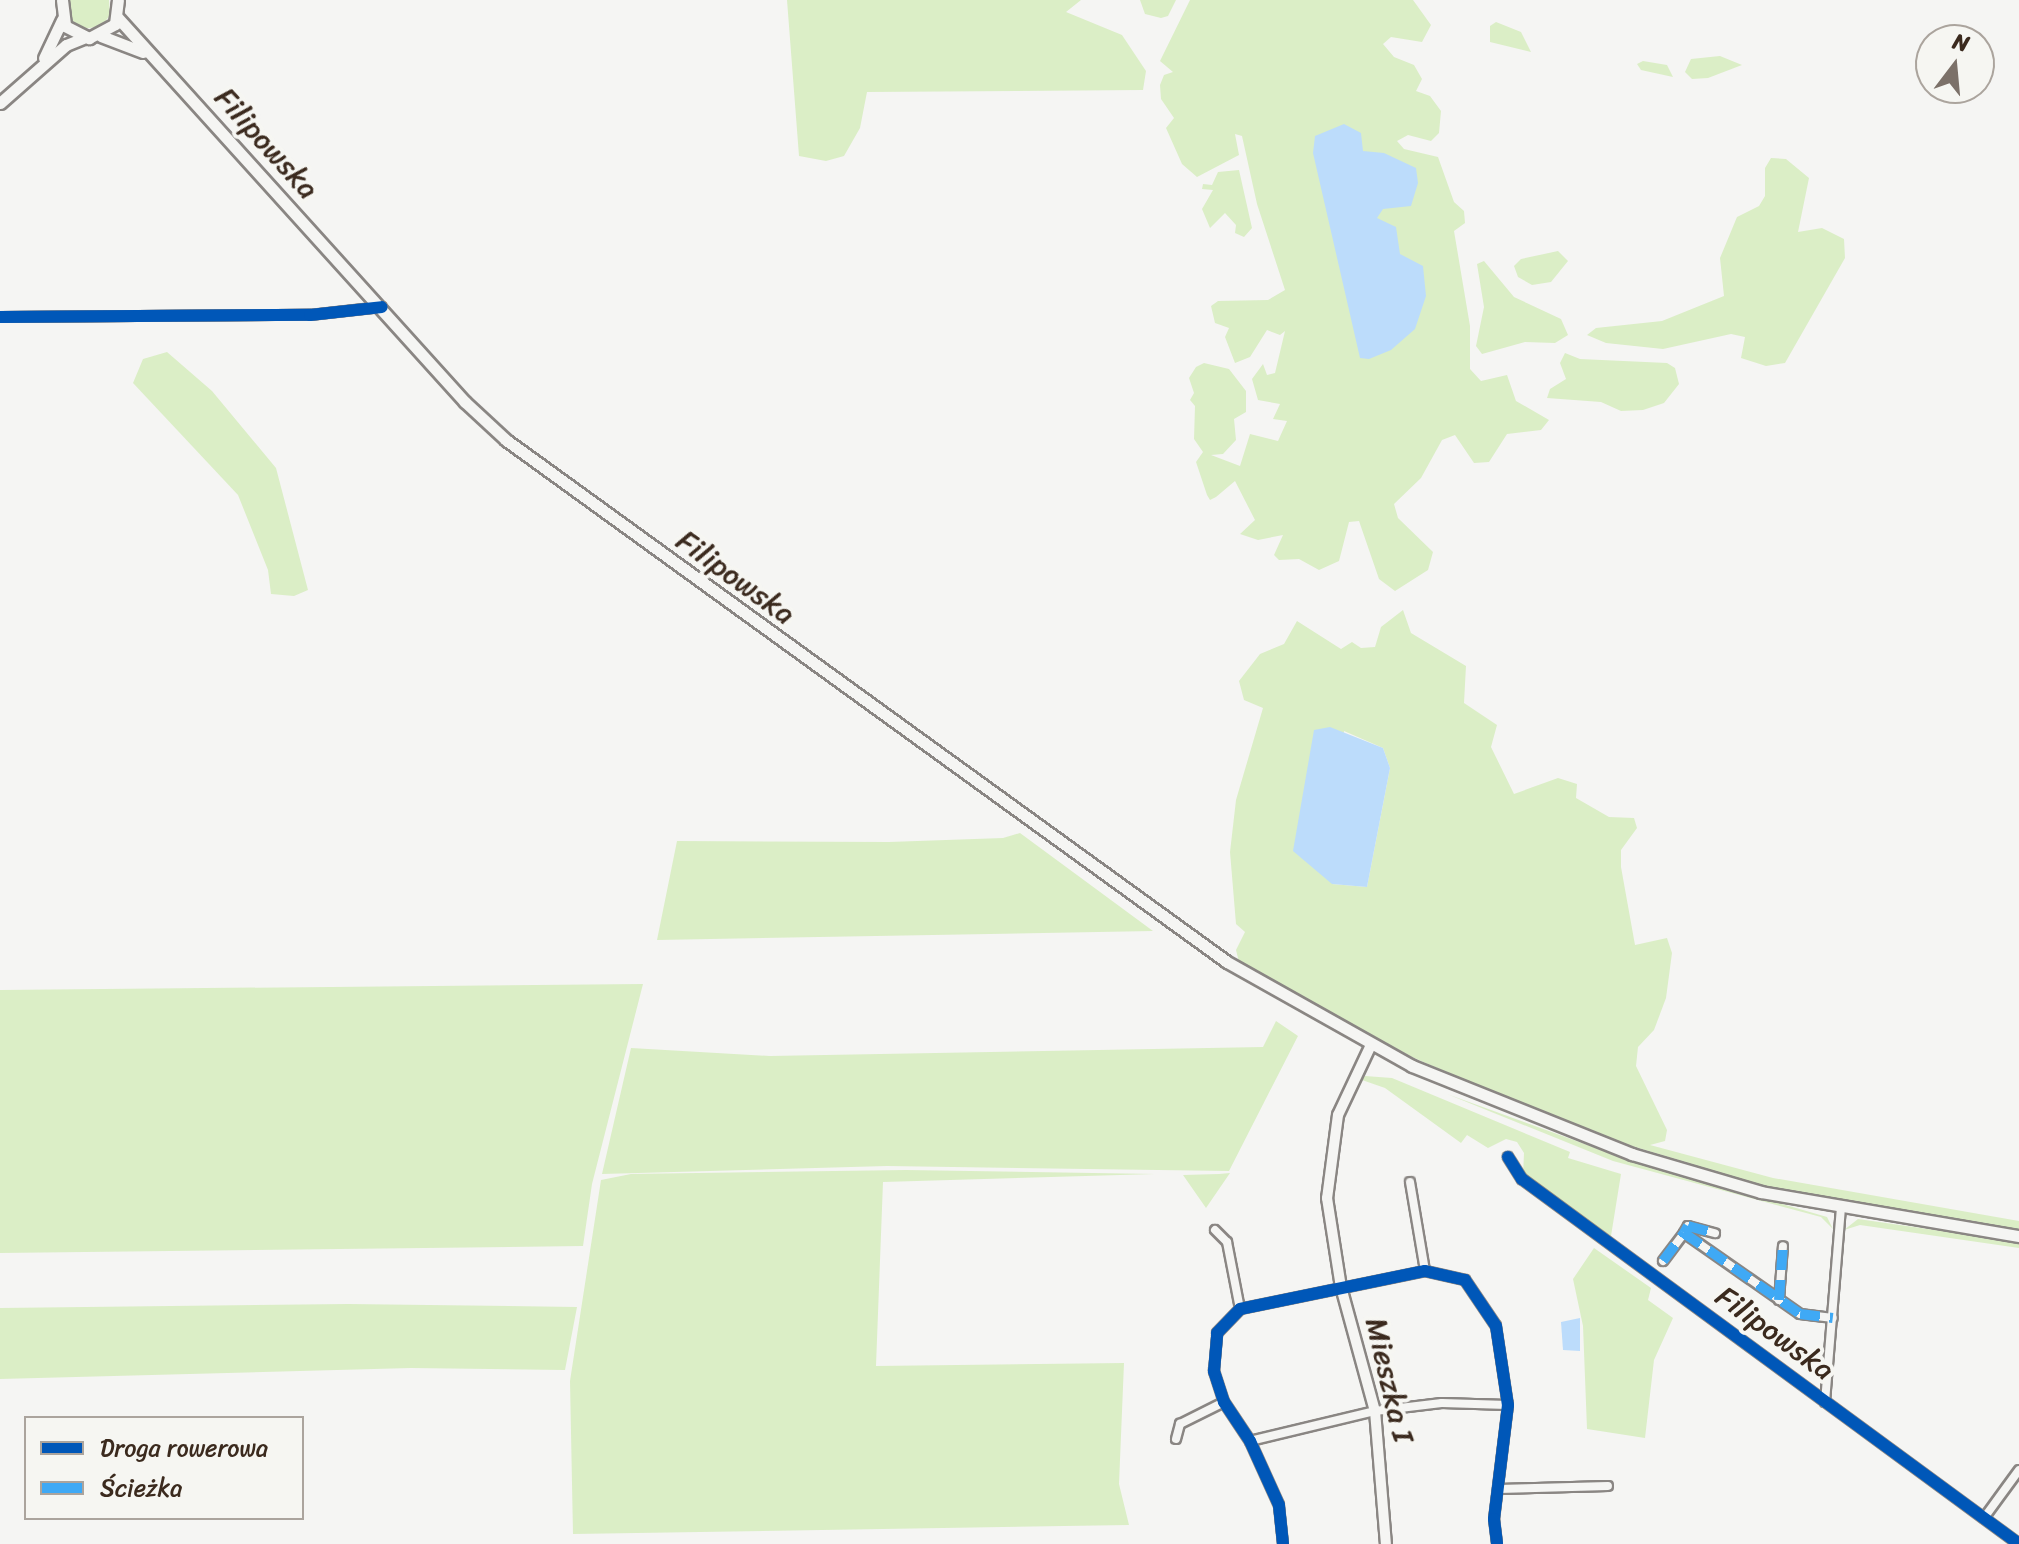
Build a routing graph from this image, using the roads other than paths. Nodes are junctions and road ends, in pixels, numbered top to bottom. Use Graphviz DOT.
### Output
graph roads {
  1 [pos="118,0"];
  2 [pos="61,1"];
  3 [pos="118,18"];
  4 [pos="62,20"];
  5 [pos="101,36"];
  6 [pos="83,38"];
  7 [pos="151,56"];
  8 [pos="37,69"];
  9 [pos="0,103"];
  10 [pos="382,307"];
  11 [pos="0,317"];
  12 [pos="1371,1045"];
  13 [pos="1508,1157"];
  14 [pos="1410,1182"];
  15 [pos="1841,1208"];
  16 [pos="1215,1230"];
  17 [pos="1684,1233"];
  18 [pos="1715,1233"];
  19 [pos="2019,1236"];
  20 [pos="1783,1246"];
  21 [pos="1663,1261"];
  22 [pos="1425,1271"];
  23 [pos="1341,1287"];
  24 [pos="1779,1300"];
  25 [pos="1240,1309"];
  26 [pos="1833,1318"];
  27 [pos="1224,1402"];
  28 [pos="1825,1402"];
  29 [pos="1508,1405"];
  30 [pos="1375,1411"];
  31 [pos="1176,1439"];
  32 [pos="1250,1441"];
  33 [pos="2019,1470"];
  34 [pos="1608,1486"];
  35 [pos="1499,1489"];
  36 [pos="1984,1518"];
  37 [pos="1283,1544"];
  38 [pos="1386,1544"];
  39 [pos="1497,1544"];
  40 [pos="2019,1544"];
  1 -- 3 [label="main road"];
  2 -- 4 [label="main road"];
  3 -- 5 [label="main road"];
  3 -- 7 [label="main road, Filipowska"];
  4 -- 6 [label="main road"];
  4 -- 8 [label="main road"];
  5 -- 6 [label="main road"];
  5 -- 7 [label="main road, Filipowska"];
  6 -- 8 [label="main road"];
  7 -- 10 [label="main road, Filipowska"];
  8 -- 9 [label="main road"];
  10 -- 11 [label="street"];
  10 -- 12 [label="main road, Filipowska"];
  12 -- 15 [label="main road, Filipowska"];
  12 -- 23 [label="street, Mieszka I"];
  13 -- 28 [label="street, Filipowska"];
  14 -- 22 [label="street"];
  15 -- 19 [label="main road, Filipowska"];
  15 -- 26 [label="street"];
  16 -- 25 [label="street"];
  17 -- 18 [label="street"];
  17 -- 21 [label="street"];
  17 -- 24 [label="street"];
  20 -- 24 [label="street"];
  22 -- 23 [label="street"];
  22 -- 29 [label="street"];
  23 -- 25 [label="street"];
  23 -- 30 [label="street, Mieszka I"];
  24 -- 26 [label="street"];
  25 -- 27 [label="street"];
  26 -- 28 [label="street"];
  27 -- 31 [label="street"];
  27 -- 32 [label="street"];
  28 -- 36 [label="street, Filipowska"];
  29 -- 30 [label="street"];
  29 -- 35 [label="street"];
  30 -- 32 [label="street"];
  30 -- 38 [label="street, Mieszka I"];
  32 -- 37 [label="street"];
  33 -- 36 [label="street"];
  34 -- 35 [label="street"];
  35 -- 39 [label="street"];
  36 -- 40 [label="street, Filipowska"];
}
